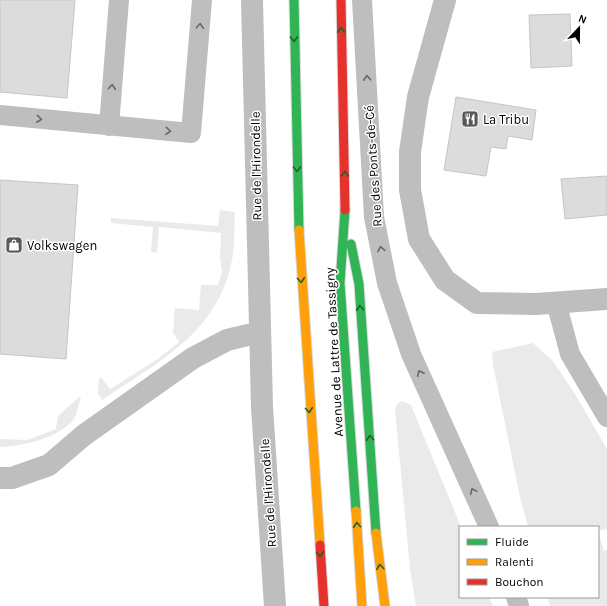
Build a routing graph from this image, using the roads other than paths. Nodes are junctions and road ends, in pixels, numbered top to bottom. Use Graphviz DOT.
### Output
graph roads {
  1 [pos="118,0"];
  2 [pos="202,0"];
  3 [pos="252,0"];
  4 [pos="294,0"];
  5 [pos="341,0"];
  6 [pos="362,0"];
  7 [pos="445,0"];
  8 [pos="0,115"];
  9 [pos="108,126"];
  10 [pos="345,213"];
  11 [pos="607,299"];
  12 [pos="556,302"];
  13 [pos="260,332"];
  14 [pos="607,417"];
  15 [pos="0,478"];
  16 [pos="489,526"];
  17 [pos="275,606"];
  18 [pos="324,606"];
  19 [pos="362,606"];
  20 [pos="384,606"];
  9 -- 1 [label="lane, one-way"];
  9 -- 2 [label="lane, one-way"];
  3 -- 13 [label="street, Rue de l'Hirondelle"];
  4 -- 18 [label="main road, one-way"];
  10 -- 5 [label="main road, Avenue de Lattre de Tassigny, one-way"];
  16 -- 6 [label="lane, Rue des Ponts-de-Cé, one-way"];
  7 -- 12 [label="street"];
  8 -- 9 [label="lane, one-way"];
  19 -- 10 [label="main road, Avenue de Lattre de Tassigny, one-way"];
  20 -- 10 [label="main road, one-way"];
  11 -- 12 [label="street"];
  12 -- 14 [label="lane"];
  13 -- 15 [label="street"];
  13 -- 17 [label="street, Rue de l'Hirondelle"];
}
